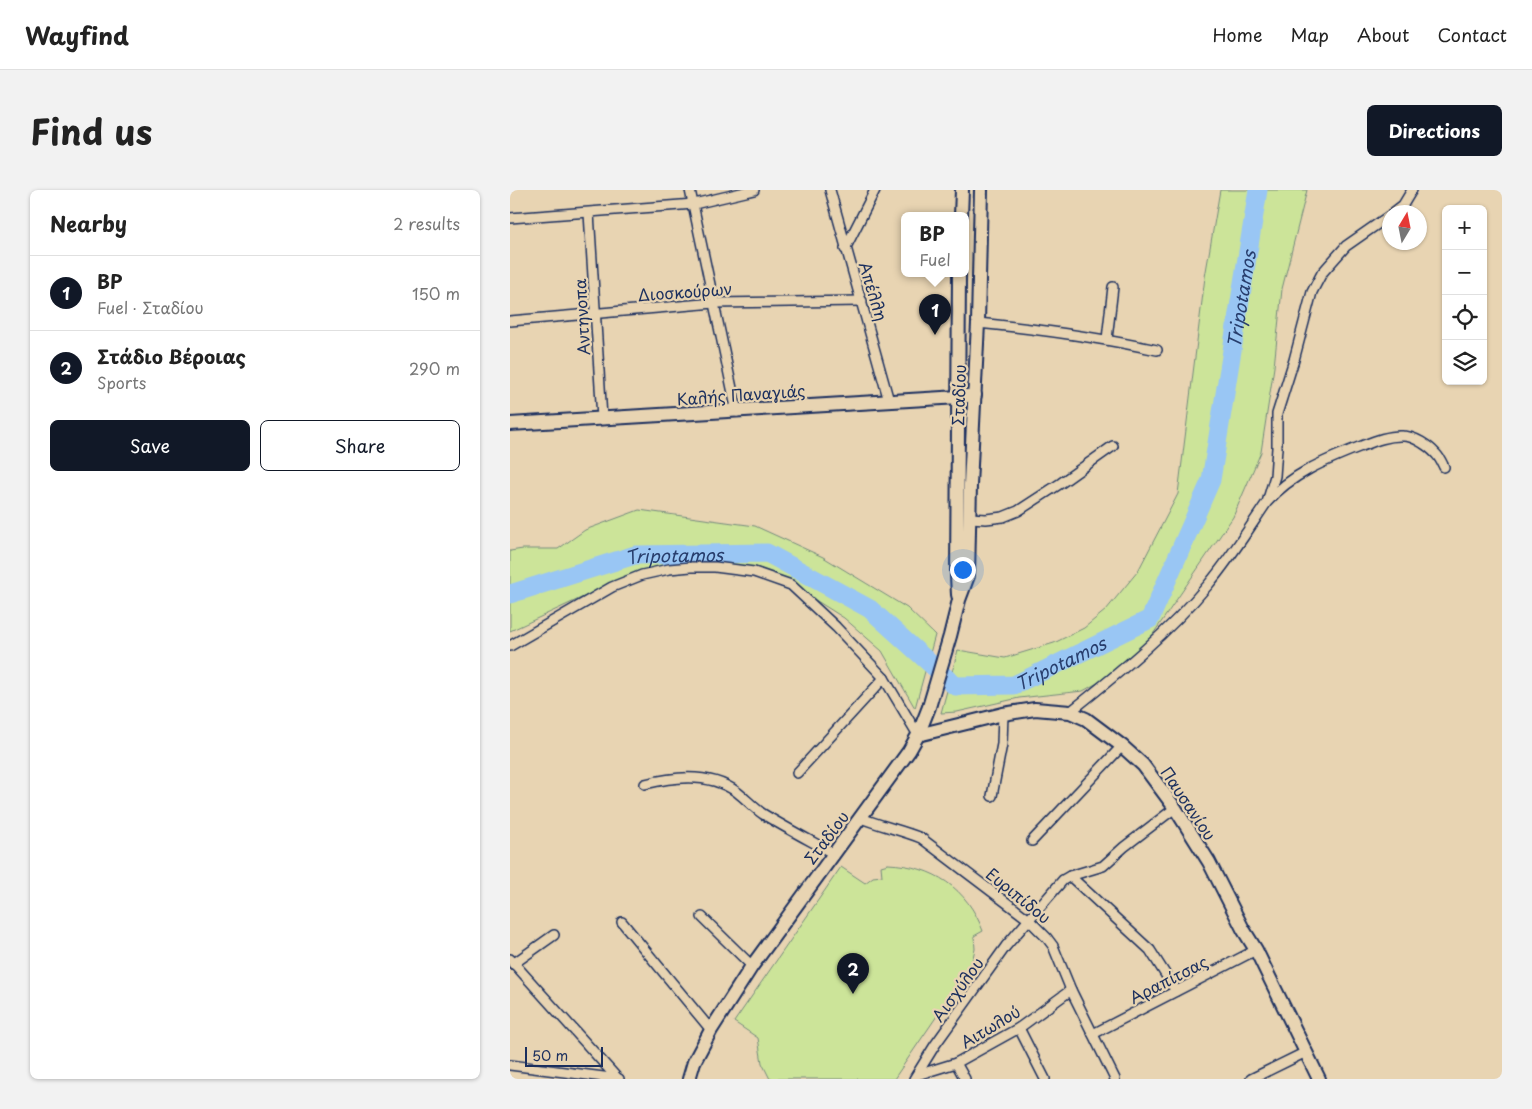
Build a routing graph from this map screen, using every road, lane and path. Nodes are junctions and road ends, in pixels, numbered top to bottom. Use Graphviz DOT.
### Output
graph roads {
  1 [pos="690,190"];
  2 [pos="754,190"];
  3 [pos="830,190"];
  4 [pos="875,190"];
  5 [pos="962,190"];
  6 [pos="981,190"];
  7 [pos="1412,190"];
  8 [pos="694,204"];
  9 [pos="1403,205"];
  10 [pos="961,212"];
  11 [pos="589,213"];
  12 [pos="510,218"];
  13 [pos="1382,221"];
  14 [pos="845,249"];
  15 [pos="959,277"];
  16 [pos="1113,286"];
  17 [pos="862,301"];
  18 [pos="714,303"];
  19 [pos="596,313"];
  20 [pos="510,321"];
  21 [pos="978,323"];
  22 [pos="1107,339"];
  23 [pos="1157,350"];
  24 [pos="974,394"];
  25 [pos="959,397"];
  26 [pos="889,401"];
  27 [pos="737,412"];
  28 [pos="602,418"];
  29 [pos="510,424"];
  30 [pos="1112,446"];
  31 [pos="1444,467"];
  32 [pos="1267,502"];
  33 [pos="970,518"];
  34 [pos="959,600"];
  35 [pos="510,646"];
  36 [pos="884,678"];
  37 [pos="1070,712"];
  38 [pos="1003,714"];
  39 [pos="918,735"];
  40 [pos="1122,746"];
  41 [pos="797,773"];
  42 [pos="645,784"];
  43 [pos="992,796"];
  44 [pos="1176,808"];
  45 [pos="861,818"];
  46 [pos="1032,841"];
  47 [pos="834,854"];
  48 [pos="1070,876"];
  49 [pos="702,917"];
  50 [pos="1028,919"];
  51 [pos="622,922"];
  52 [pos="554,935"];
  53 [pos="1256,950"];
  54 [pos="512,961"];
  55 [pos="752,966"];
  56 [pos="1071,990"];
  57 [pos="1176,991"];
  58 [pos="1019,1028"];
  59 [pos="711,1030"];
  60 [pos="1093,1034"];
  61 [pos="1306,1052"];
  62 [pos="956,1063"];
  63 [pos="510,1065"];
  64 [pos="915,1077"];
  65 [pos="618,1079"];
  66 [pos="689,1079"];
  67 [pos="965,1079"];
  68 [pos="1045,1079"];
  69 [pos="1115,1079"];
  70 [pos="1250,1079"];
  71 [pos="1319,1079"];
  1 -- 8 [label="street"];
  2 -- 8 [label="street"];
  3 -- 14 [label="street, Απέλλη"];
  4 -- 14 [label="street"];
  5 -- 10 [label="main road"];
  6 -- 21 [label="main road, Σταδίου"];
  7 -- 9 [label="street"];
  8 -- 11 [label="street"];
  8 -- 18 [label="street"];
  11 -- 12 [label="street"];
  11 -- 19 [label="street, Αντηνοπα"];
  13 -- 32 [label="street"];
  14 -- 17 [label="street, Απέλλη"];
  15 -- 25 [label="main road, Σταδίου"];
  16 -- 22 [label="street"];
  17 -- 18 [label="street, Διοσκούρων"];
  17 -- 26 [label="street, Απέλλη"];
  18 -- 19 [label="street, Διοσκούρων"];
  18 -- 27 [label="street"];
  19 -- 20 [label="street, Διοσκούρων"];
  19 -- 28 [label="street, Αντηνοπα"];
  21 -- 22 [label="street"];
  21 -- 24 [label="main road, Σταδίου"];
  22 -- 23 [label="street"];
  24 -- 25 [label="main road, Καλής Παναγιάς"];
  24 -- 33 [label="main road, Σταδίου"];
  25 -- 26 [label="main road, Καλής Παναγιάς"];
  25 -- 34 [label="main road, Σταδίου"];
  26 -- 27 [label="main road, Καλής Παναγιάς"];
  27 -- 28 [label="main road, Καλής Παναγιάς"];
  28 -- 29 [label="main road, Καλής Παναγιάς"];
  30 -- 33 [label="street"];
  31 -- 32 [label="street"];
  32 -- 37 [label="street"];
  33 -- 34 [label="main road, Σταδίου"];
  34 -- 39 [label="main road, Σταδίου"];
  35 -- 36 [label="street"];
  36 -- 39 [label="street"];
  36 -- 41 [label="street"];
  37 -- 38 [label="main road, Παυσανίου"];
  37 -- 40 [label="main road, Παυσανίου"];
  38 -- 39 [label="main road, Παυσανίου"];
  38 -- 43 [label="street"];
  39 -- 45 [label="main road, Σταδίου"];
  40 -- 44 [label="main road, Παυσανίου"];
  40 -- 46 [label="street"];
  42 -- 47 [label="street"];
  44 -- 48 [label="street"];
  44 -- 53 [label="main road, Παυσανίου"];
  45 -- 47 [label="main road, Σταδίου"];
  45 -- 50 [label="street, Ευριπίδου"];
  47 -- 55 [label="main road, Σταδίου"];
  48 -- 50 [label="street, Αισχύλου"];
  48 -- 57 [label="street"];
  49 -- 55 [label="street"];
  50 -- 56 [label="street, Ευριπίδου"];
  50 -- 64 [label="street, Αισχύλου"];
  51 -- 59 [label="street"];
  52 -- 54 [label="street"];
  53 -- 57 [label="street, Αραπίτσας"];
  53 -- 61 [label="main road, Παυσανίου"];
  54 -- 65 [label="street"];
  55 -- 59 [label="main road, Σταδίου"];
  56 -- 58 [label="street, Αιτωλού"];
  56 -- 60 [label="street, Ευριπίδου"];
  57 -- 60 [label="street, Αραπίτσας"];
  58 -- 62 [label="street, Αιτωλού"];
  58 -- 68 [label="street"];
  59 -- 66 [label="main road, Σταδίου"];
  60 -- 69 [label="street, Ευριπίδου"];
  61 -- 70 [label="street"];
  61 -- 71 [label="main road, Παυσανίου"];
  62 -- 64 [label="street, Αιτωλού"];
  62 -- 67 [label="street"];
  63 -- 65 [label="street"];
}
